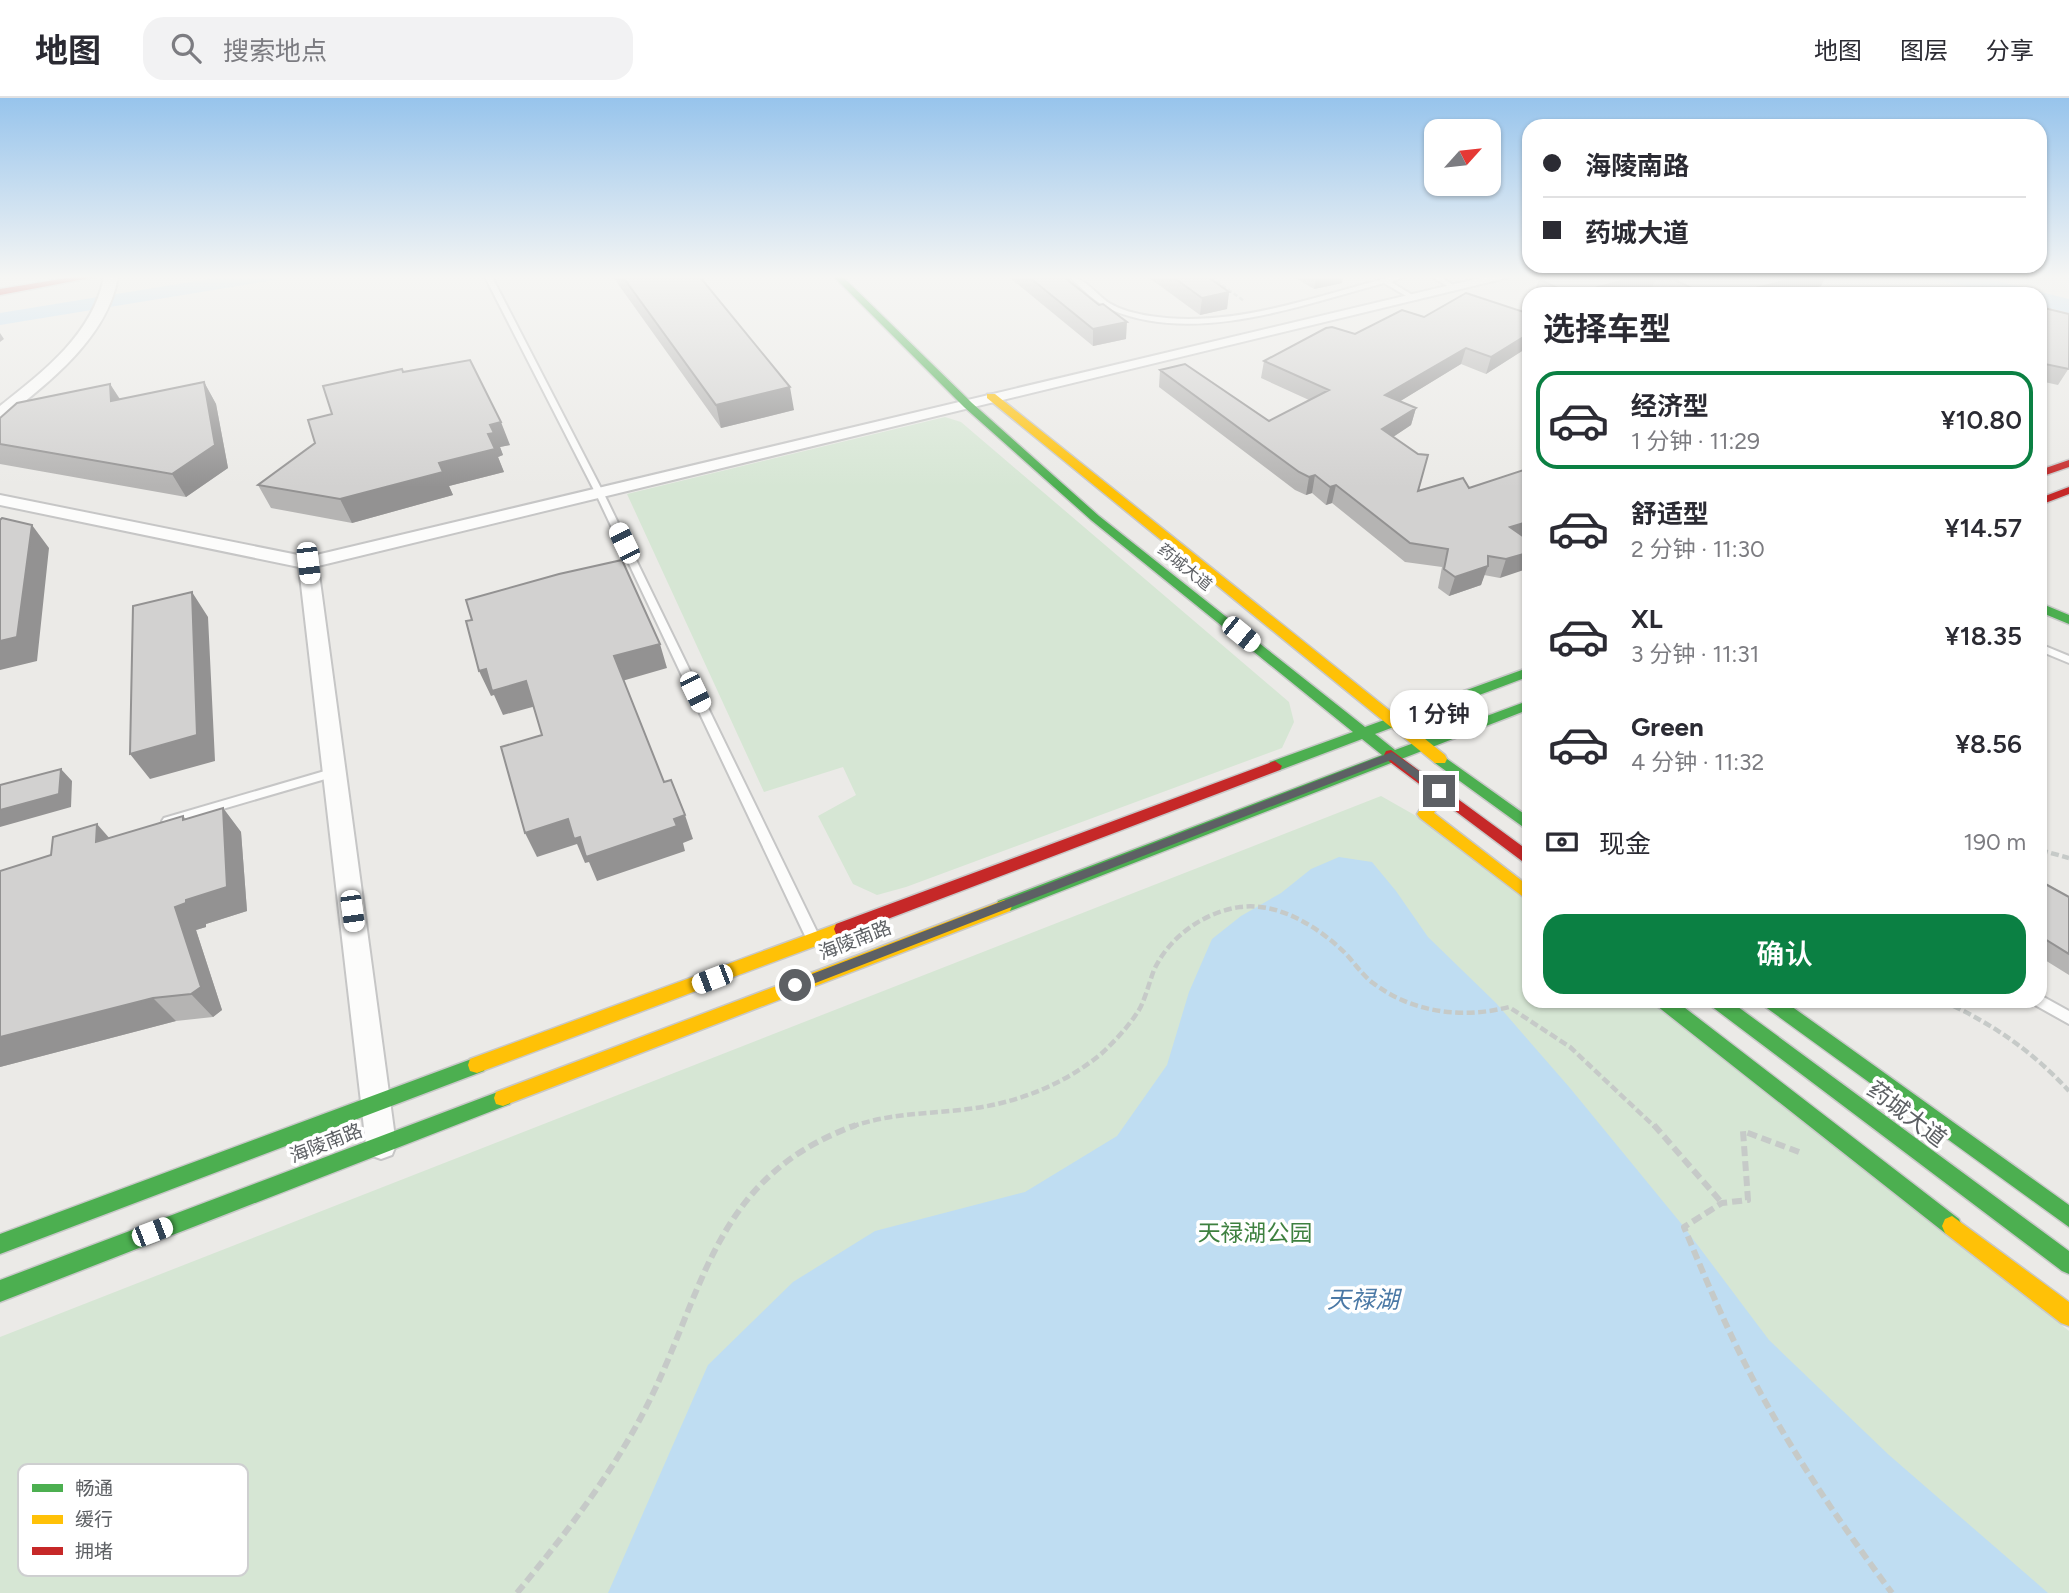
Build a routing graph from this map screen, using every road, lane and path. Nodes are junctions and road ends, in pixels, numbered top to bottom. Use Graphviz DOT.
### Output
graph roads {
  1 [pos="73,347"];
  2 [pos="524,347"];
  3 [pos="909,347"];
  4 [pos="1214,347"];
  5 [pos="975,380"];
  6 [pos="994,399"];
  7 [pos="968,405"];
  8 [pos="0,414"];
  9 [pos="2069,463"];
  10 [pos="2047,471"];
  11 [pos="2069,490"];
  12 [pos="600,494"];
  13 [pos="2047,499"];
  14 [pos="0,500"];
  15 [pos="308,563"];
  16 [pos="2047,610"];
  17 [pos="2069,620"];
  18 [pos="2047,650"];
  19 [pos="2069,660"];
  20 [pos="1522,674"];
  21 [pos="1522,707"];
  22 [pos="1395,723"];
  23 [pos="1366,734"];
  24 [pos="1421,745"];
  25 [pos="1392,756"];
  26 [pos="335,772"];
  27 [pos="1439,791"];
  28 [pos="1522,820"];
  29 [pos="161,823"];
  30 [pos="2047,852"];
  31 [pos="1522,855"];
  32 [pos="2069,858"];
  33 [pos="1522,890"];
  34 [pos="814,941"];
  35 [pos="2047,1004"];
  36 [pos="1672,1008"];
  37 [pos="1726,1008"];
  38 [pos="1780,1008"];
  39 [pos="1957,1008"];
  40 [pos="2069,1018"];
  41 [pos="2069,1091"];
  42 [pos="377,1105"];
  43 [pos="381,1145"];
  44 [pos="1808,1155"];
  45 [pos="1722,1203"];
  46 [pos="2069,1217"];
  47 [pos="0,1244"];
  48 [pos="2069,1264"];
  49 [pos="0,1291"];
  50 [pos="2069,1315"];
  51 [pos="517,1593"];
  52 [pos="1892,1593"];
  1 -- 8 [label="street"];
  2 -- 12 [label="lane"];
  3 -- 7 [label="main road, 药城大道"];
  4 -- 6 [label="street"];
  5 -- 6 [label="main road, 药城大道"];
  6 -- 7 [label="street"];
  6 -- 22 [label="main road, 药城大道"];
  7 -- 12 [label="street"];
  7 -- 23 [label="main road, 药城大道"];
  9 -- 10 [label="main road"];
  11 -- 13 [label="main road"];
  12 -- 15 [label="street"];
  12 -- 34 [label="lane"];
  14 -- 15 [label="street"];
  15 -- 26 [label="street"];
  16 -- 17 [label="main road"];
  18 -- 19 [label="lane"];
  20 -- 22 [label="main road, 海陵南路"];
  21 -- 24 [label="main road, 海陵南路"];
  22 -- 23 [label="main road, 海陵南路"];
  22 -- 24 [label="main road, 药城大道"];
  23 -- 25 [label="main road, 药城大道"];
  23 -- 34 [label="main road, 海陵南路"];
  24 -- 25 [label="main road, 海陵南路"];
  24 -- 28 [label="main road, 药城大道"];
  25 -- 27 [label="main road, 药城大道"];
  25 -- 43 [label="main road, 海陵南路"];
  26 -- 29 [label="lane"];
  26 -- 42 [label="street"];
  27 -- 31 [label="main road, 药城大道"];
  27 -- 33 [label="main road"];
  30 -- 32 [label="path"];
  34 -- 42 [label="main road, 海陵南路"];
  35 -- 40 [label="lane"];
  36 -- 50 [label="main road"];
  37 -- 48 [label="main road, 药城大道"];
  38 -- 46 [label="main road, 药城大道"];
  39 -- 41 [label="path"];
  42 -- 43 [label="street"];
  42 -- 47 [label="main road, 海陵南路"];
  43 -- 49 [label="main road, 海陵南路"];
  44 -- 45 [label="path"];
  45 -- 51 [label="path"];
  45 -- 52 [label="path"];
}
